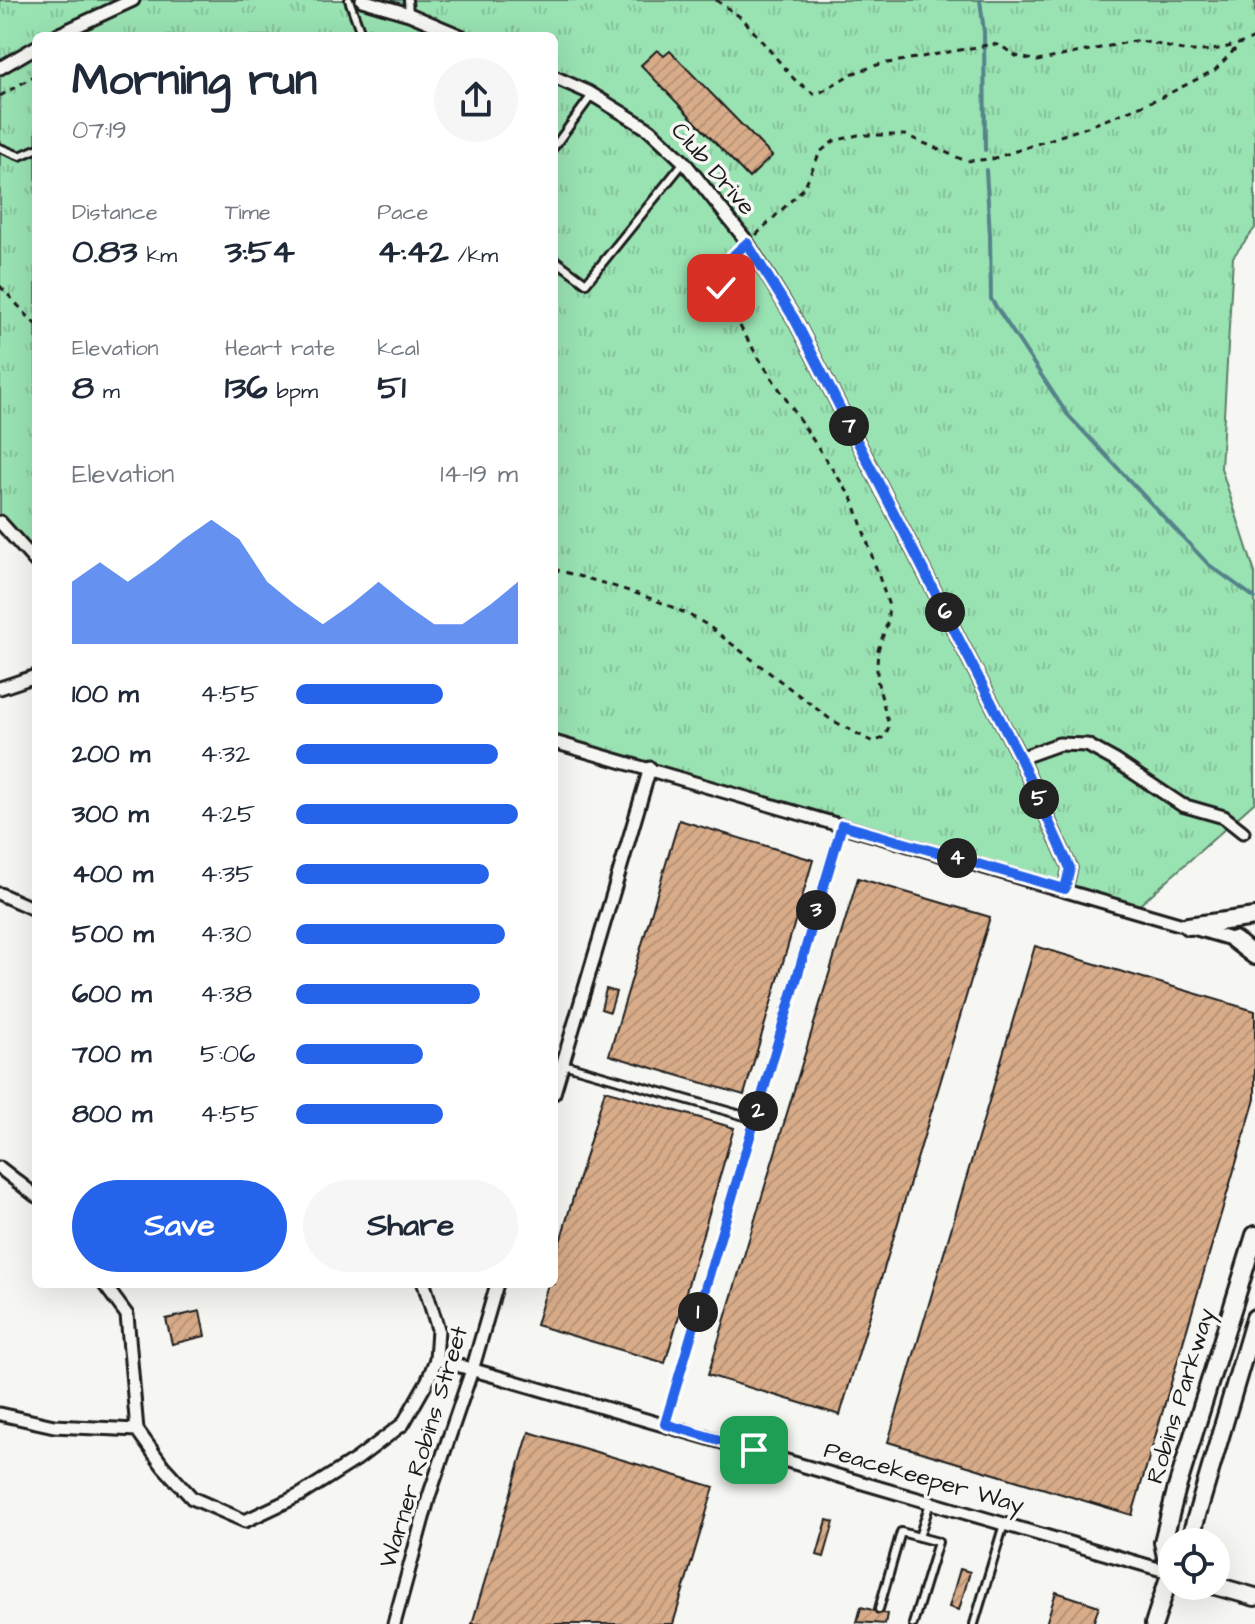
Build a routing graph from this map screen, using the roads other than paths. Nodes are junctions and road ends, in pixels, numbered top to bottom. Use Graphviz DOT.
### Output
graph roads {
  1 [pos="349,0"];
  2 [pos="362,0"];
  3 [pos="408,0"];
  4 [pos="128,1"];
  5 [pos="409,14"];
  6 [pos="63,32"];
  7 [pos="361,32"];
  8 [pos="452,32"];
  9 [pos="32,49"];
  10 [pos="0,68"];
  11 [pos="558,79"];
  12 [pos="592,95"];
  13 [pos="558,142"];
  14 [pos="0,148"];
  15 [pos="32,151"];
  16 [pos="684,162"];
  17 [pos="558,262"];
  18 [pos="0,522"];
  19 [pos="32,558"];
  20 [pos="32,677"];
  21 [pos="0,688"];
  22 [pos="558,743"];
  23 [pos="1020,758"];
  24 [pos="650,768"];
  25 [pos="842,825"];
  26 [pos="1243,832"];
  27 [pos="1065,889"];
  28 [pos="0,894"];
  29 [pos="32,908"];
  30 [pos="1255,917"];
  31 [pos="1188,926"];
  32 [pos="1234,940"];
  33 [pos="1255,946"];
  34 [pos="1255,956"];
  35 [pos="563,1064"];
  36 [pos="558,1080"];
  37 [pos="755,1119"];
  38 [pos="0,1168"];
  39 [pos="32,1193"];
  40 [pos="1255,1235"];
  41 [pos="107,1288"];
  42 [pos="426,1288"];
  43 [pos="496,1288"];
  44 [pos="1255,1318"];
  45 [pos="436,1359"];
  46 [pos="473,1367"];
  47 [pos="0,1414"];
  48 [pos="665,1424"];
  49 [pos="137,1430"];
  50 [pos="930,1503"];
  51 [pos="1004,1524"];
  52 [pos="1167,1528"];
  53 [pos="1193,1528"];
  54 [pos="919,1537"];
  55 [pos="1158,1567"];
  56 [pos="1230,1590"];
  57 [pos="1255,1597"];
  58 [pos="1162,1600"];
  59 [pos="879,1609"];
  60 [pos="394,1624"];
  61 [pos="913,1624"];
  62 [pos="974,1624"];
  63 [pos="1154,1624"];
  1 -- 7 [label="lane"];
  2 -- 5 [label="street"];
  3 -- 5 [label="lane"];
  4 -- 6 [label="street"];
  5 -- 8 [label="street"];
  9 -- 10 [label="street"];
  11 -- 12 [label="street, Club Drive"];
  12 -- 13 [label="lane"];
  12 -- 16 [label="street, Club Drive"];
  14 -- 15 [label="lane"];
  16 -- 17 [label="lane"];
  16 -- 23 [label="street, Club Drive"];
  18 -- 19 [label="street"];
  20 -- 21 [label="street"];
  22 -- 24 [label="street"];
  23 -- 26 [label="street"];
  23 -- 27 [label="street, Club Drive"];
  24 -- 25 [label="street"];
  24 -- 35 [label="street"];
  25 -- 27 [label="street"];
  25 -- 37 [label="lane"];
  27 -- 31 [label="street"];
  28 -- 29 [label="street"];
  30 -- 31 [label="street"];
  31 -- 32 [label="street"];
  32 -- 33 [label="street"];
  32 -- 34 [label="street"];
  35 -- 36 [label="street"];
  35 -- 37 [label="lane"];
  37 -- 48 [label="lane"];
  38 -- 39 [label="street"];
  40 -- 52 [label="street, Robins Parkway"];
  41 -- 49 [label="street"];
  42 -- 45 [label="street"];
  43 -- 46 [label="street, Warner Robins Street"];
  44 -- 53 [label="street, Robins Parkway"];
  45 -- 46 [label="street, Peacekeeper Way"];
  45 -- 49 [label="street"];
  46 -- 48 [label="street, Peacekeeper Way"];
  46 -- 60 [label="street, Warner Robins Street"];
  47 -- 49 [label="street"];
  48 -- 50 [label="street, Peacekeeper Way"];
  50 -- 51 [label="street, Peacekeeper Way"];
  50 -- 54 [label="lane"];
  51 -- 55 [label="street, Peacekeeper Way"];
  51 -- 62 [label="lane"];
  54 -- 59 [label="lane"];
  54 -- 61 [label="lane"];
  56 -- 57 [label="street"];
  58 -- 63 [label="street, Robins Parkway"];
}
